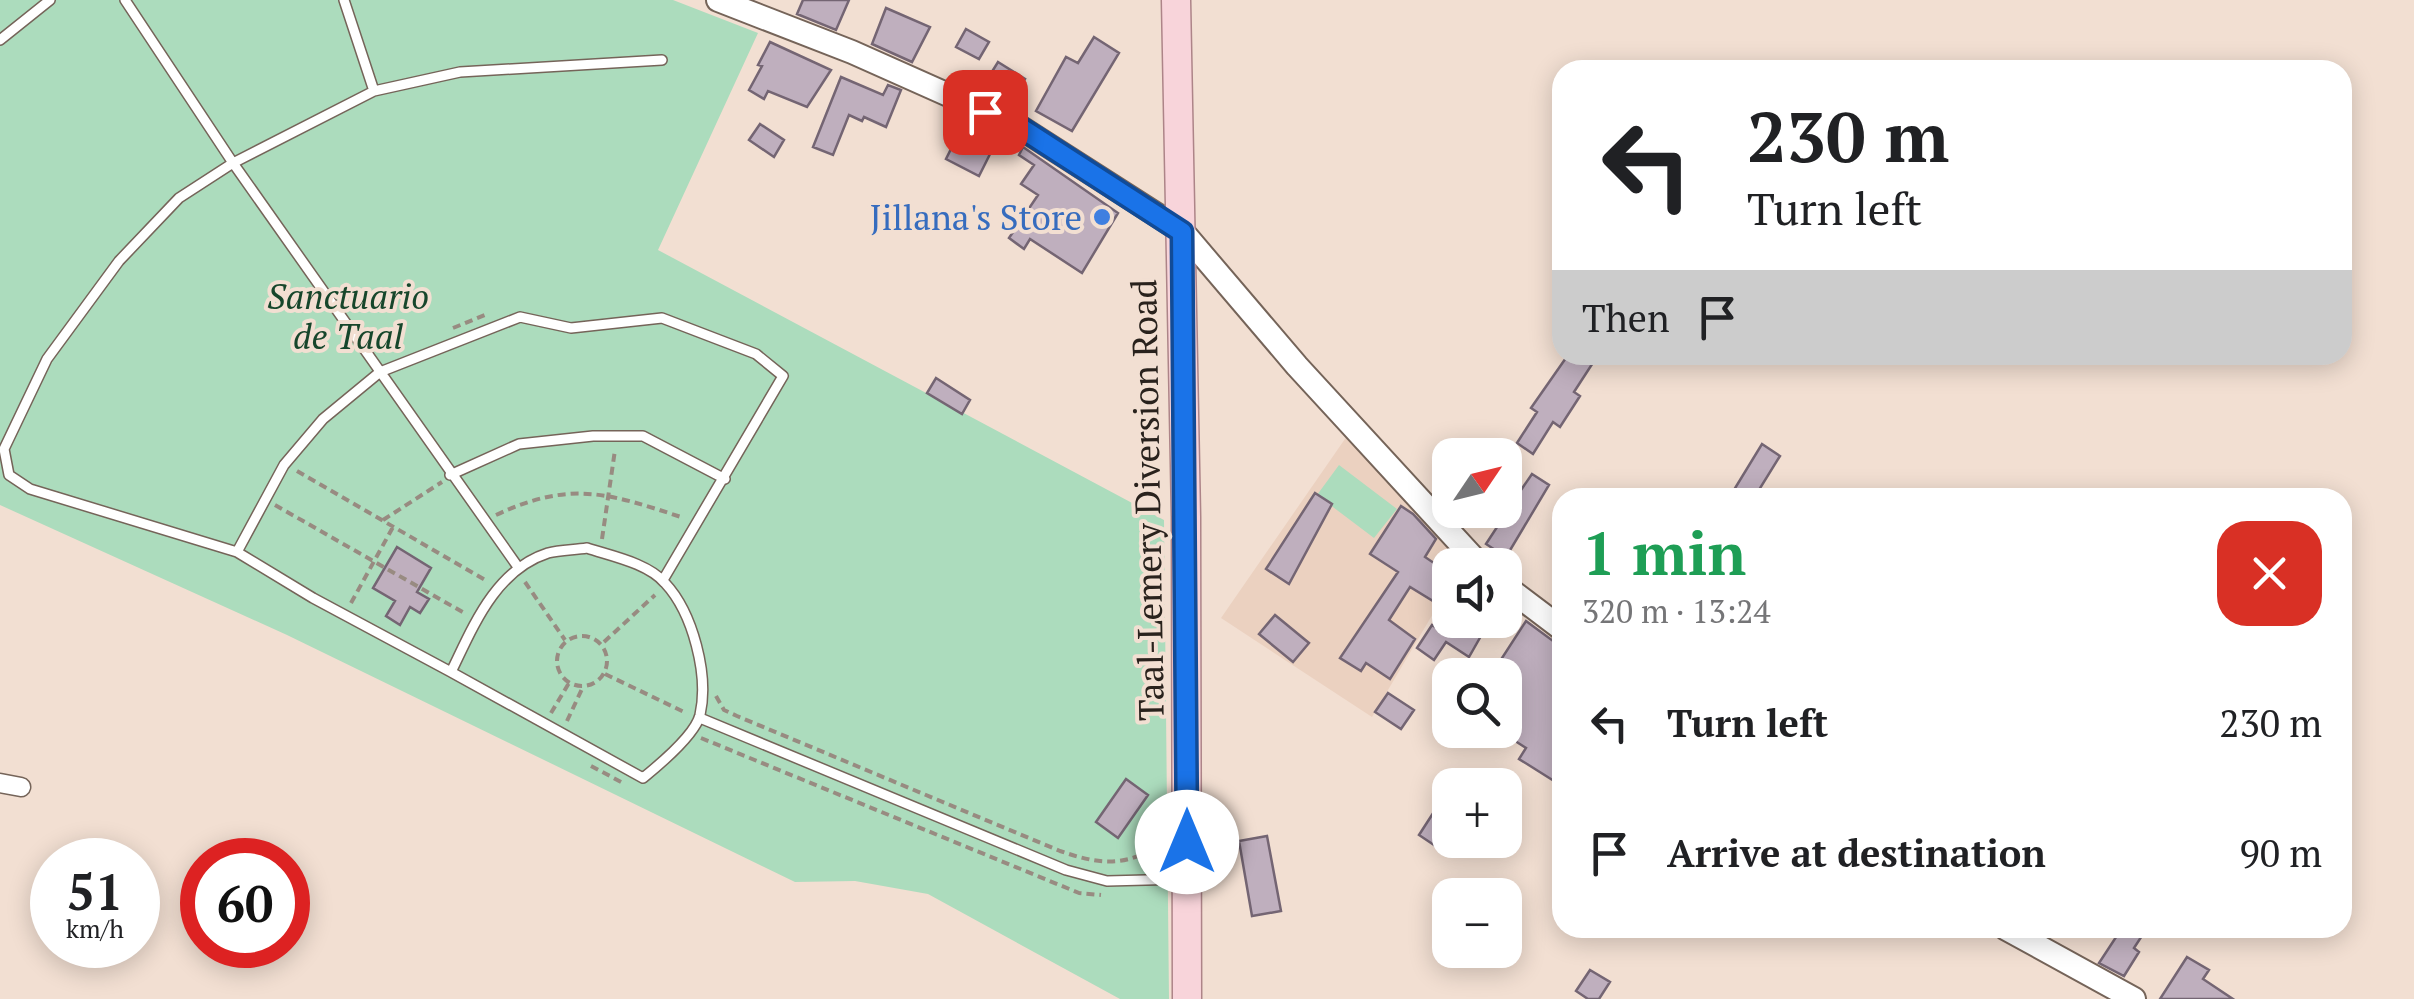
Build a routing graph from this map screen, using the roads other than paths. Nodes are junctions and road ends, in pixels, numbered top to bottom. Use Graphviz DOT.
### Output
graph roads {
  1 [pos="50,0"];
  2 [pos="125,0"];
  3 [pos="344,0"];
  4 [pos="718,0"];
  5 [pos="1176,0"];
  6 [pos="0,40"];
  7 [pos="662,60"];
  8 [pos="374,91"];
  9 [pos="232,163"];
  10 [pos="1182,232"];
  11 [pos="380,372"];
  12 [pos="4,473"];
  13 [pos="450,475"];
  14 [pos="724,479"];
  15 [pos="1464,548"];
  16 [pos="238,552"];
  17 [pos="520,573"];
  18 [pos="664,580"];
  19 [pos="1522,599"];
  20 [pos="1552,621"];
  21 [pos="450,672"];
  22 [pos="700,718"];
  23 [pos="0,784"];
  24 [pos="21,787"];
  25 [pos="1187,879"];
  26 [pos="2023,938"];
  27 [pos="1187,999"];
  28 [pos="2134,999"];
  1 -- 6 [label="lane"];
  2 -- 9 [label="lane"];
  3 -- 8 [label="lane"];
  4 -- 10 [label="street"];
  5 -- 10 [label="main road, Taal-Lemery Diversion Road"];
  7 -- 8 [label="lane"];
  8 -- 9 [label="lane"];
  9 -- 11 [label="lane"];
  9 -- 12 [label="lane"];
  10 -- 15 [label="street"];
  10 -- 25 [label="main road, Taal-Lemery Diversion Road"];
  11 -- 13 [label="lane"];
  11 -- 14 [label="lane"];
  11 -- 16 [label="lane"];
  12 -- 16 [label="lane"];
  13 -- 14 [label="lane"];
  13 -- 17 [label="lane"];
  14 -- 18 [label="lane"];
  16 -- 21 [label="lane"];
  17 -- 18 [label="lane"];
  17 -- 21 [label="lane"];
  18 -- 22 [label="lane"];
  19 -- 20 [label="street"];
  21 -- 22 [label="lane"];
  22 -- 25 [label="lane"];
  23 -- 24 [label="street"];
  25 -- 27 [label="main road, Taal-Lemery Diversion Road"];
  26 -- 28 [label="street"];
}
